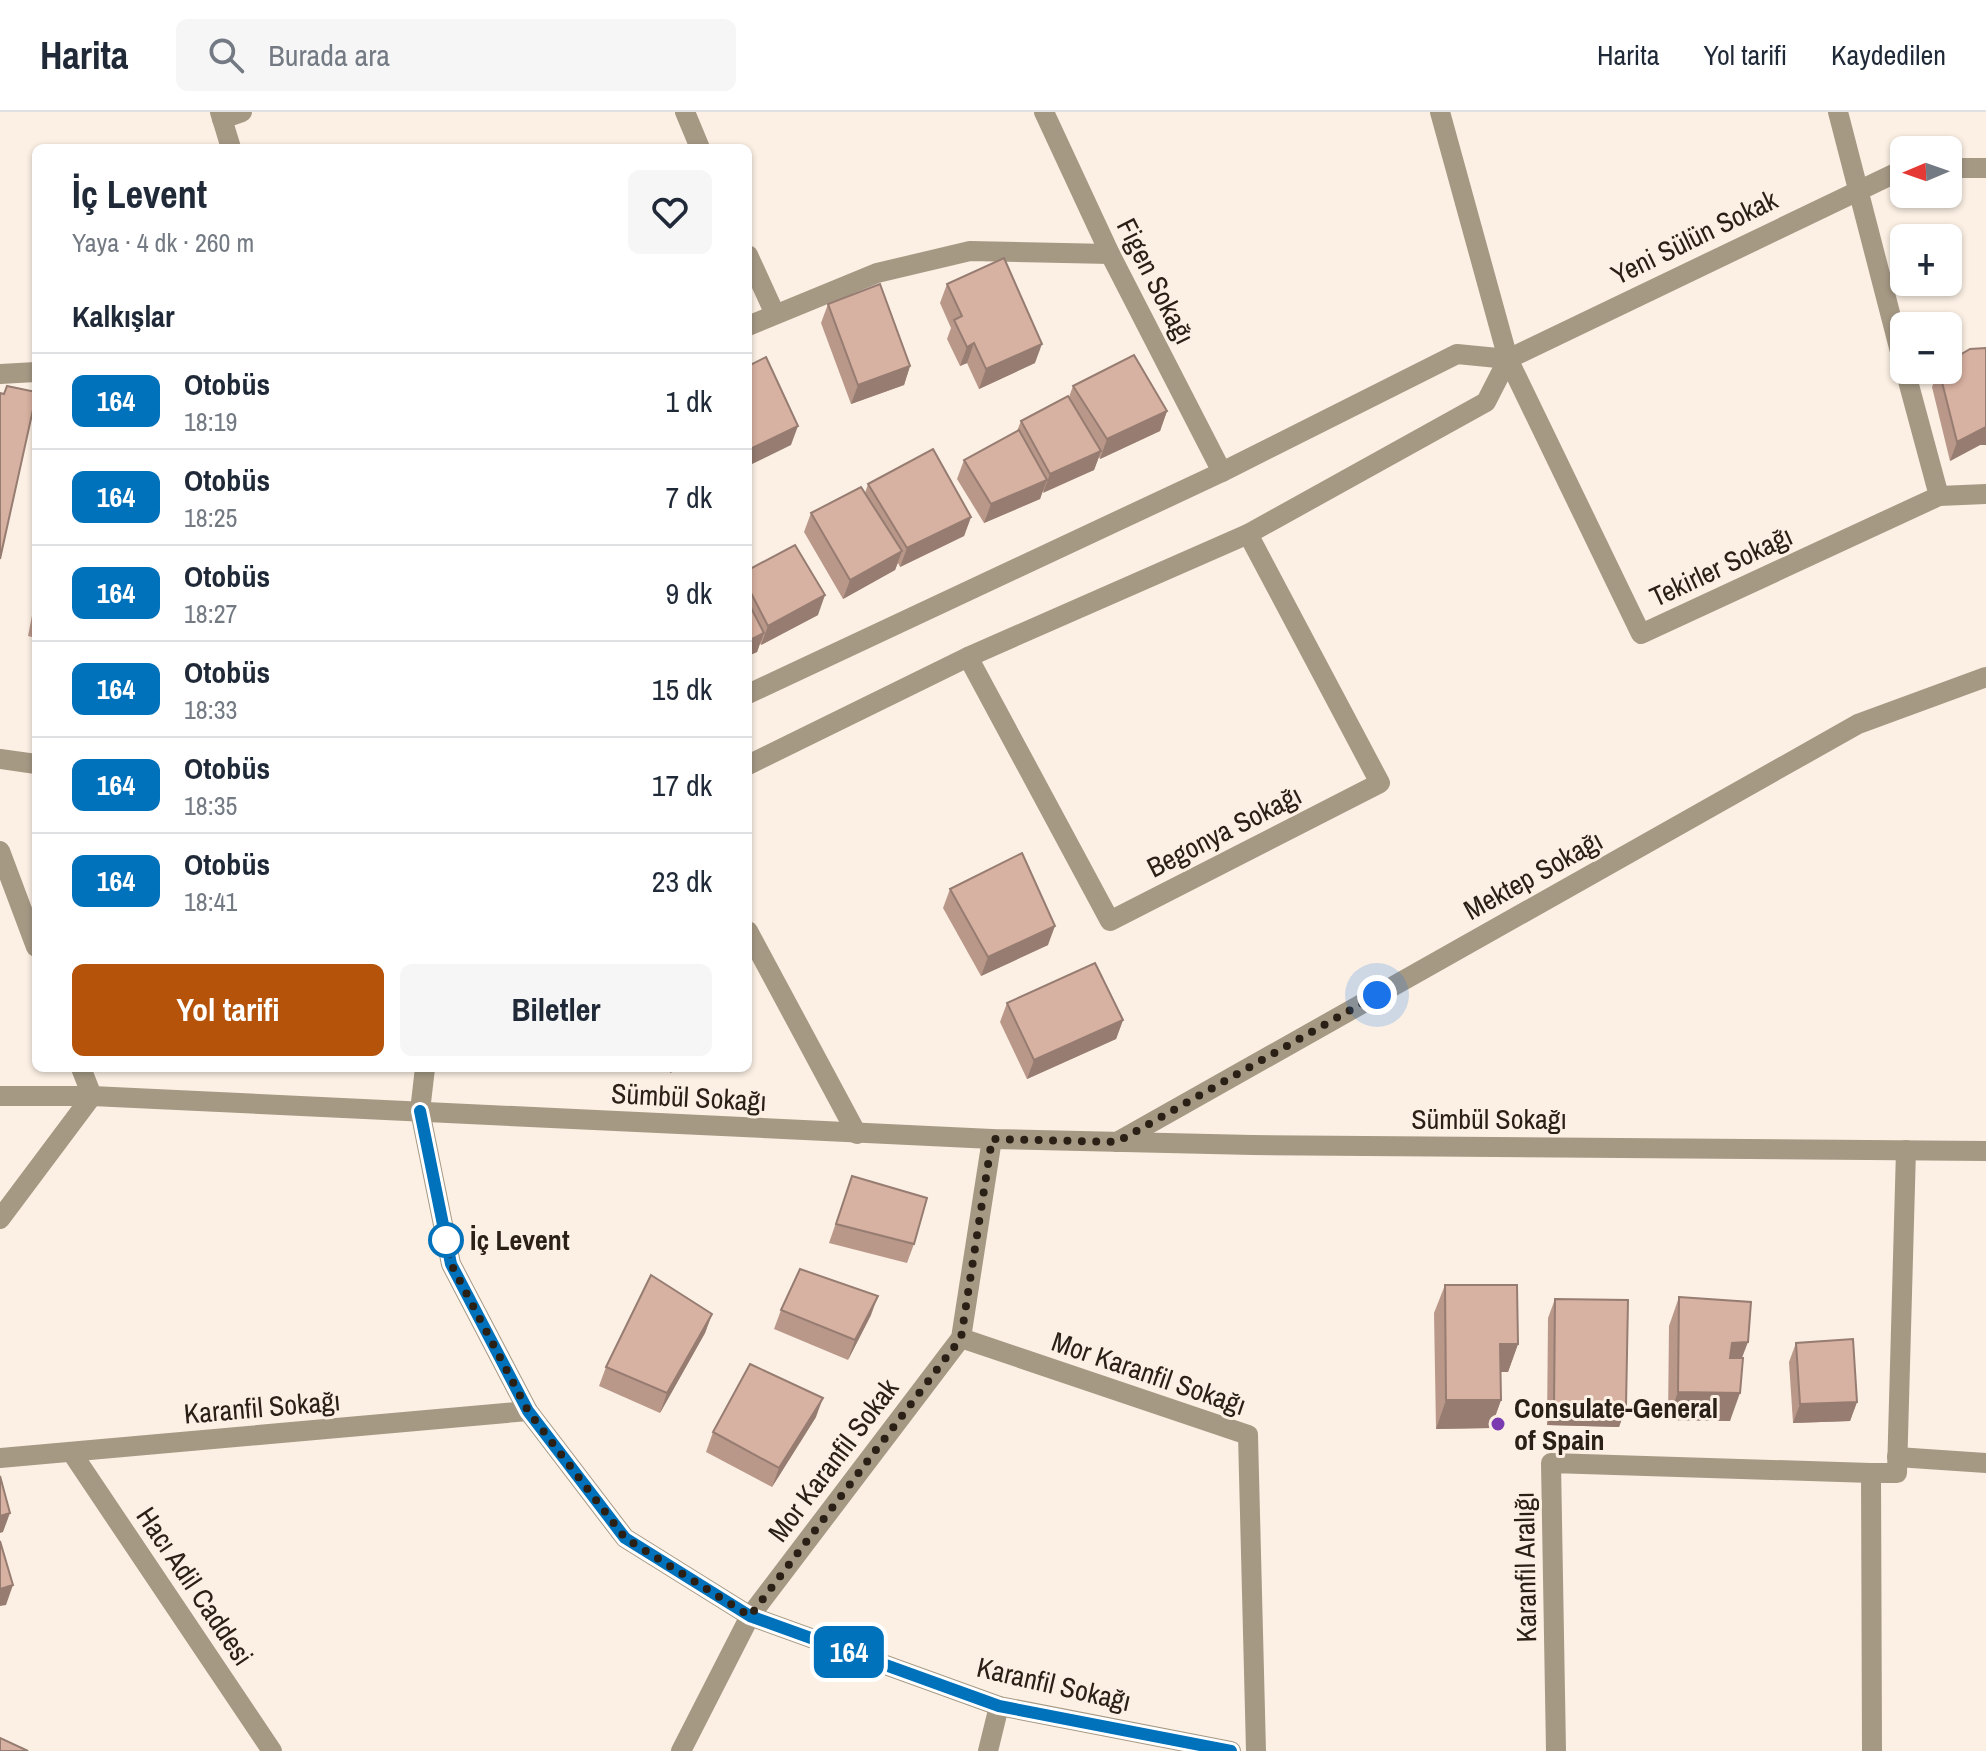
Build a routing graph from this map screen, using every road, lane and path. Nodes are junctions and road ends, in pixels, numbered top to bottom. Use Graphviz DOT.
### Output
graph roads {
  1 [pos="685,112"];
  2 [pos="1044,112"];
  3 [pos="1440,112"];
  4 [pos="1838,112"];
  5 [pos="228,114"];
  6 [pos="231,144"];
  7 [pos="698,144"];
  8 [pos="1962,168"];
  9 [pos="1986,168"];
  10 [pos="1890,175"];
  11 [pos="1856,189"];
  12 [pos="1110,254"];
  13 [pos="752,264"];
  14 [pos="774,312"];
  15 [pos="1890,316"];
  16 [pos="752,324"];
  17 [pos="1508,359"];
  18 [pos="32,372"];
  19 [pos="0,374"];
  20 [pos="1908,384"];
  21 [pos="1222,472"];
  22 [pos="1986,494"];
  23 [pos="1939,496"];
  24 [pos="1248,534"];
  25 [pos="968,657"];
  26 [pos="1986,677"];
  27 [pos="752,692"];
  28 [pos="0,759"];
  29 [pos="32,763"];
  30 [pos="752,763"];
  31 [pos="0,851"];
  32 [pos="32,936"];
  33 [pos="752,938"];
  34 [pos="83,1072"];
  35 [pos="425,1072"];
  36 [pos="0,1096"];
  37 [pos="92,1096"];
  38 [pos="420,1111"];
  39 [pos="857,1134"];
  40 [pos="992,1139"];
  41 [pos="1117,1142"];
  42 [pos="1906,1150"];
  43 [pos="1986,1151"];
  44 [pos="0,1219"];
  45 [pos="961,1338"];
  46 [pos="528,1411"];
  47 [pos="72,1453"];
  48 [pos="1897,1457"];
  49 [pos="0,1458"];
  50 [pos="1986,1463"];
  51 [pos="1871,1473"];
  52 [pos="750,1616"];
  53 [pos="999,1706"];
  54 [pos="272,1751"];
  55 [pos="681,1751"];
  56 [pos="988,1751"];
  57 [pos="1231,1751"];
  58 [pos="1256,1751"];
  59 [pos="1556,1751"];
  60 [pos="1872,1751"];
  1 -- 7 [label="street"];
  2 -- 12 [label="street, Figen Sokağı"];
  3 -- 17 [label="street"];
  4 -- 11 [label="street"];
  5 -- 6 [label="street"];
  8 -- 9 [label="street"];
  10 -- 11 [label="street, Yeni Sülün Sokak"];
  11 -- 15 [label="street"];
  11 -- 17 [label="street, Yeni Sülün Sokak"];
  12 -- 14 [label="street"];
  12 -- 21 [label="street, Figen Sokağı"];
  13 -- 14 [label="street"];
  14 -- 16 [label="street"];
  17 -- 21 [label="street"];
  17 -- 23 [label="street, Tekirler Sokağı"];
  17 -- 24 [label="street"];
  18 -- 19 [label="street"];
  20 -- 23 [label="street"];
  21 -- 27 [label="street"];
  22 -- 23 [label="street"];
  24 -- 25 [label="street"];
  24 -- 25 [label="street, Begonya Sokağı"];
  25 -- 30 [label="street"];
  26 -- 41 [label="street, Mektep Sokağı"];
  28 -- 29 [label="street"];
  31 -- 32 [label="street"];
  33 -- 39 [label="street"];
  34 -- 37 [label="street"];
  35 -- 38 [label="street, Karanfil Sokağı"];
  36 -- 37 [label="street, Sümbül Sokağı"];
  37 -- 38 [label="street, Sümbül Sokağı"];
  37 -- 44 [label="street"];
  38 -- 39 [label="street, Sümbül Sokağı"];
  38 -- 46 [label="street, Karanfil Sokağı"];
  39 -- 40 [label="street, Sümbül Sokağı"];
  40 -- 41 [label="street, Sümbül Sokağı"];
  40 -- 45 [label="street"];
  41 -- 42 [label="street, Sümbül Sokağı"];
  42 -- 43 [label="street, Sümbül Sokağı"];
  42 -- 48 [label="street"];
  45 -- 52 [label="street, Mor Karanfil Sokak"];
  45 -- 58 [label="street, Mor Karanfil Sokağı"];
  46 -- 47 [label="street, Karanfil Sokağı"];
  46 -- 52 [label="street, Karanfil Sokağı"];
  47 -- 49 [label="street, Karanfil Sokağı"];
  47 -- 54 [label="street, Hacı Adil Caddesi"];
  48 -- 50 [label="street"];
  48 -- 51 [label="street"];
  51 -- 59 [label="street, Karanfil Aralığı"];
  51 -- 60 [label="street"];
  52 -- 53 [label="street, Karanfil Sokağı"];
  52 -- 55 [label="street, Mor Karanfil Sokak"];
  53 -- 56 [label="street"];
  53 -- 57 [label="street, Karanfil Sokağı"];
}
